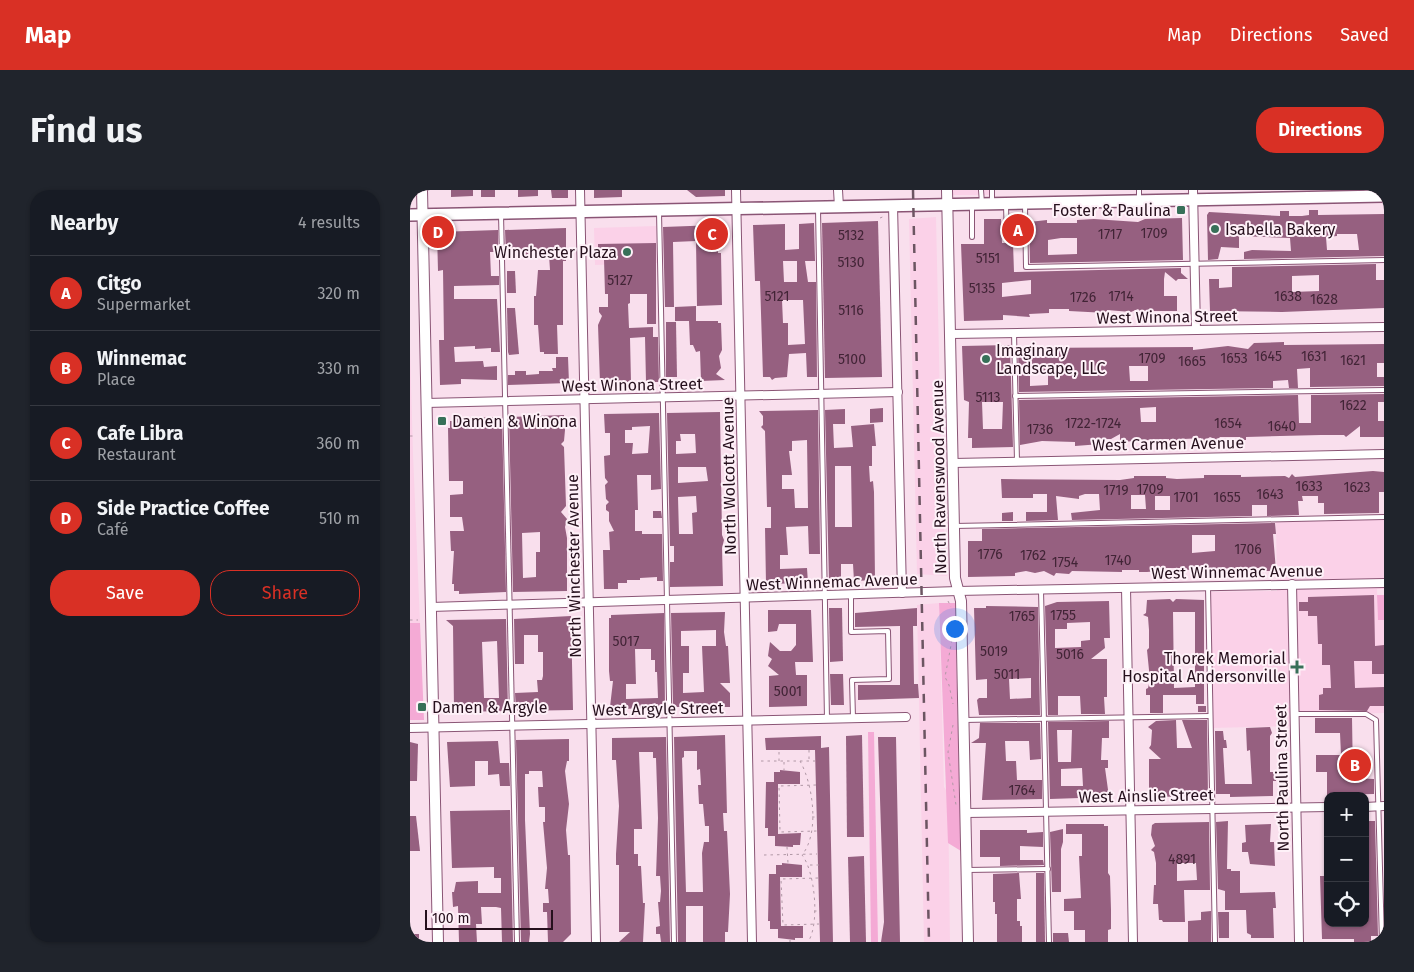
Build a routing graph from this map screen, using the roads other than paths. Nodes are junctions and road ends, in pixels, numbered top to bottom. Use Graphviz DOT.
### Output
graph roads {
  1 [pos="422,190"];
  2 [pos="580,190"];
  3 [pos="736,190"];
  4 [pos="838,190"];
  5 [pos="947,190"];
  6 [pos="982,190"];
  7 [pos="992,190"];
  8 [pos="1139,195"];
  9 [pos="1193,195"];
  10 [pos="1384,196"];
  11 [pos="1006,203"];
  12 [pos="1024,203"];
  13 [pos="948,204"];
  14 [pos="982,204"];
  15 [pos="893,205"];
  16 [pos="839,206"];
  17 [pos="818,207"];
  18 [pos="736,208"];
  19 [pos="658,210"];
  20 [pos="581,212"];
  21 [pos="501,213"];
  22 [pos="410,215"];
  23 [pos="422,215"];
  24 [pos="972,237"];
  25 [pos="1007,238"];
  26 [pos="1384,260"];
  27 [pos="1195,264"];
  28 [pos="1384,327"];
  29 [pos="1196,330"];
  30 [pos="1014,333"];
  31 [pos="950,334"];
  32 [pos="1384,390"];
  33 [pos="898,392"];
  34 [pos="820,394"];
  35 [pos="741,396"];
  36 [pos="1015,396"];
  37 [pos="662,398"];
  38 [pos="585,399"];
  39 [pos="505,401"];
  40 [pos="426,403"];
  41 [pos="1384,454"];
  42 [pos="1017,461"];
  43 [pos="953,462"];
  44 [pos="1384,517"];
  45 [pos="954,526"];
  46 [pos="1384,582"];
  47 [pos="1292,584"];
  48 [pos="1208,586"];
  49 [pos="1126,588"];
  50 [pos="1041,590"];
  51 [pos="958,591"];
  52 [pos="902,593"];
  53 [pos="851,595"];
  54 [pos="823,596"];
  55 [pos="746,599"];
  56 [pos="667,601"];
  57 [pos="589,603"];
  58 [pos="508,605"];
  59 [pos="431,608"];
  60 [pos="1294,714"];
  61 [pos="1210,716"];
  62 [pos="906,717"];
  63 [pos="1128,717"];
  64 [pos="853,718"];
  65 [pos="827,719"];
  66 [pos="1043,719"];
  67 [pos="748,721"];
  68 [pos="959,721"];
  69 [pos="669,722"];
  70 [pos="591,724"];
  71 [pos="511,726"];
  72 [pos="410,728"];
  73 [pos="434,728"];
  74 [pos="1382,806"];
  75 [pos="1324,807"];
  76 [pos="1369,807"];
  77 [pos="1296,808"];
  78 [pos="1212,809"];
  79 [pos="966,810"];
  80 [pos="1130,810"];
  81 [pos="1046,811"];
  82 [pos="1048,869"];
  83 [pos="967,870"];
  84 [pos="438,942"];
  85 [pos="517,942"];
  86 [pos="596,942"];
  87 [pos="674,942"];
  88 [pos="752,942"];
  89 [pos="968,942"];
  90 [pos="1049,942"];
  91 [pos="1133,942"];
  92 [pos="1215,942"];
  93 [pos="1299,942"];
  94 [pos="1382,942"];
  1 -- 23 [label="street"];
  2 -- 20 [label="street, North Winchester Avenue"];
  3 -- 18 [label="street, North Wolcott Avenue"];
  4 -- 16 [label="street"];
  5 -- 13 [label="street, North Ravenswood Avenue"];
  6 -- 14 [label="lane"];
  7 -- 14 [label="lane"];
  8 -- 9 [label="main road"];
  8 -- 12 [label="main road"];
  9 -- 10 [label="main road"];
  9 -- 27 [label="street"];
  11 -- 12 [label="main road"];
  11 -- 14 [label="main road"];
  11 -- 25 [label="lane"];
  12 -- 27 [label="lane"];
  13 -- 14 [label="main road"];
  13 -- 15 [label="main road"];
  13 -- 31 [label="street, North Ravenswood Avenue"];
  14 -- 24 [label="lane"];
  15 -- 16 [label="main road"];
  15 -- 33 [label="street"];
  16 -- 17 [label="main road"];
  17 -- 18 [label="main road"];
  17 -- 34 [label="lane"];
  18 -- 19 [label="main road"];
  18 -- 35 [label="street, North Wolcott Avenue"];
  19 -- 20 [label="main road"];
  19 -- 37 [label="lane"];
  20 -- 21 [label="main road"];
  20 -- 38 [label="street, North Winchester Avenue"];
  21 -- 23 [label="main road"];
  21 -- 39 [label="lane"];
  22 -- 23 [label="main road"];
  23 -- 40 [label="street"];
  26 -- 27 [label="lane"];
  27 -- 29 [label="street"];
  28 -- 29 [label="street, West Winona Street"];
  29 -- 30 [label="street, West Winona Street"];
  30 -- 31 [label="street, West Winona Street"];
  30 -- 36 [label="lane"];
  31 -- 43 [label="street, North Ravenswood Avenue"];
  32 -- 36 [label="lane"];
  33 -- 34 [label="street, West Winona Street"];
  33 -- 52 [label="street"];
  34 -- 35 [label="street, West Winona Street"];
  34 -- 54 [label="lane"];
  35 -- 37 [label="street, West Winona Street"];
  35 -- 55 [label="street, North Wolcott Avenue"];
  36 -- 42 [label="lane"];
  37 -- 38 [label="street, West Winona Street"];
  37 -- 56 [label="lane"];
  38 -- 39 [label="street, West Winona Street"];
  38 -- 57 [label="street, North Winchester Avenue"];
  39 -- 40 [label="street, West Winona Street"];
  39 -- 58 [label="lane"];
  40 -- 59 [label="street"];
  41 -- 42 [label="street, West Carmen Avenue"];
  42 -- 43 [label="street, West Carmen Avenue"];
  43 -- 45 [label="street, North Ravenswood Avenue"];
  44 -- 45 [label="lane"];
  45 -- 51 [label="street, North Ravenswood Avenue"];
  46 -- 47 [label="street, West Winnemac Avenue"];
  47 -- 48 [label="street, West Winnemac Avenue"];
  47 -- 60 [label="street, North Paulina Street"];
  48 -- 49 [label="street, West Winnemac Avenue"];
  48 -- 61 [label="lane"];
  49 -- 50 [label="street, West Winnemac Avenue"];
  49 -- 63 [label="street"];
  50 -- 51 [label="street, West Winnemac Avenue"];
  50 -- 66 [label="lane"];
  51 -- 52 [label="street, West Winnemac Avenue"];
  51 -- 68 [label="street, North Ravenswood Avenue"];
  52 -- 53 [label="street, West Winnemac Avenue"];
  53 -- 54 [label="street, West Winnemac Avenue"];
  53 -- 64 [label="lane"];
  54 -- 55 [label="street, West Winnemac Avenue"];
  54 -- 65 [label="lane"];
  55 -- 56 [label="street, West Winnemac Avenue"];
  55 -- 67 [label="street, North Wolcott Avenue"];
  56 -- 57 [label="street, West Winnemac Avenue"];
  56 -- 69 [label="lane"];
  57 -- 58 [label="street, West Winnemac Avenue"];
  57 -- 70 [label="street, North Winchester Avenue"];
  58 -- 59 [label="street, West Winnemac Avenue"];
  58 -- 71 [label="lane"];
  59 -- 73 [label="street"];
  60 -- 74 [label="lane"];
  60 -- 77 [label="street, North Paulina Street"];
  61 -- 63 [label="lane"];
  61 -- 78 [label="lane"];
  62 -- 64 [label="street, West Argyle Street"];
  63 -- 66 [label="lane"];
  63 -- 80 [label="street"];
  64 -- 65 [label="street, West Argyle Street"];
  65 -- 67 [label="street, West Argyle Street"];
  66 -- 68 [label="lane"];
  66 -- 81 [label="lane"];
  67 -- 69 [label="street, West Argyle Street"];
  67 -- 88 [label="street, North Wolcott Avenue"];
  68 -- 79 [label="street, North Ravenswood Avenue"];
  69 -- 70 [label="street, West Argyle Street"];
  69 -- 87 [label="lane"];
  70 -- 71 [label="street, West Argyle Street"];
  70 -- 86 [label="street, North Winchester Avenue"];
  71 -- 73 [label="street, West Argyle Street"];
  71 -- 85 [label="lane"];
  72 -- 73 [label="street, West Argyle Street"];
  73 -- 84 [label="street"];
  74 -- 76 [label="street"];
  74 -- 94 [label="lane"];
  75 -- 77 [label="street, West Ainslie Street"];
  77 -- 78 [label="street, West Ainslie Street"];
  77 -- 93 [label="street, North Paulina Street"];
  78 -- 80 [label="street, West Ainslie Street"];
  78 -- 92 [label="lane"];
  79 -- 81 [label="street, West Ainslie Street"];
  79 -- 83 [label="street, North Ravenswood Avenue"];
  80 -- 81 [label="street, West Ainslie Street"];
  80 -- 91 [label="street"];
  81 -- 82 [label="lane"];
  82 -- 83 [label="lane"];
  82 -- 90 [label="lane"];
  83 -- 89 [label="street, North Ravenswood Avenue"];
}
